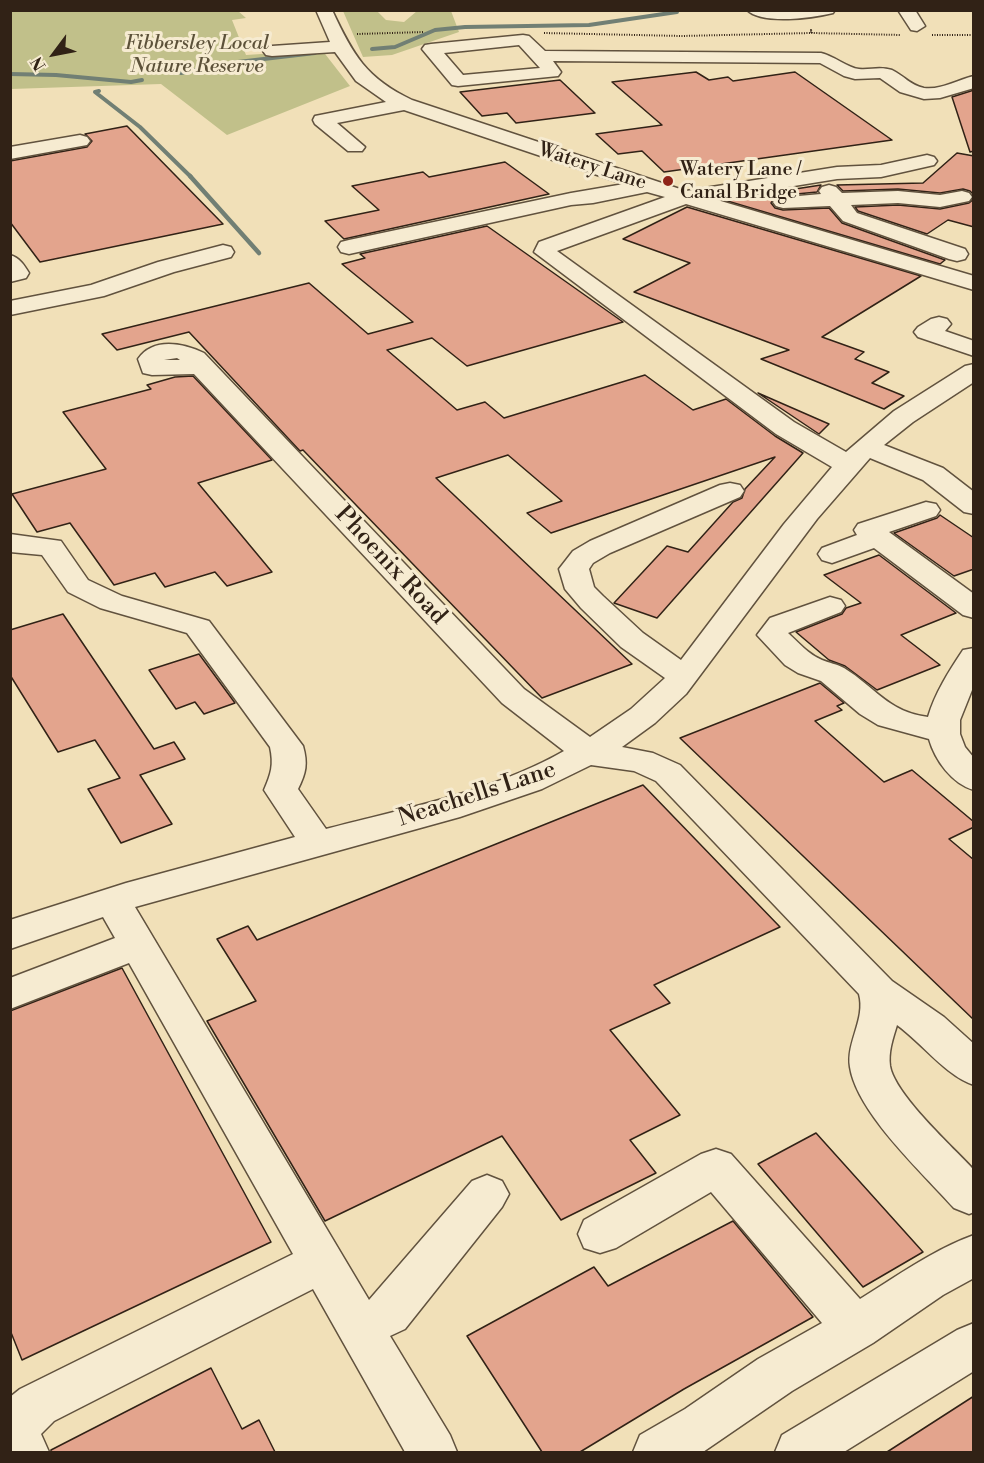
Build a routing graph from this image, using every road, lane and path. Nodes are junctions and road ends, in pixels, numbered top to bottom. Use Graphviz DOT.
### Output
graph roads {
  1 [pos="324,10"];
  2 [pos="754,10"];
  3 [pos="827,10"];
  4 [pos="906,10"];
  5 [pos="808,23"];
  6 [pos="538,30"];
  7 [pos="427,32"];
  8 [pos="916,32"];
  9 [pos="974,35"];
  10 [pos="347,40"];
  11 [pos="649,40"];
  12 [pos="680,40"];
  13 [pos="491,43"];
  14 [pos="458,46"];
  15 [pos="272,51"];
  16 [pos="796,53"];
  17 [pos="570,54"];
  18 [pos="540,56"];
  19 [pos="519,75"];
  20 [pos="486,79"];
  21 [pos="974,81"];
  22 [pos="405,104"];
  23 [pos="446,104"];
  24 [pos="546,139"];
  25 [pos="80,141"];
  26 [pos="355,147"];
  27 [pos="10,153"];
  28 [pos="927,161"];
  29 [pos="816,177"];
  30 [pos="648,185"];
  31 [pos="686,197"];
  32 [pos="962,197"];
  33 [pos="834,199"];
  34 [pos="783,202"];
  35 [pos="349,247"];
  36 [pos="223,252"];
  37 [pos="957,254"];
  38 [pos="974,283"];
  39 [pos="10,308"];
  40 [pos="939,324"];
  41 [pos="974,349"];
  42 [pos="201,367"];
  43 [pos="974,371"];
  44 [pos="857,456"];
  45 [pos="730,491"];
  46 [pos="974,506"];
  47 [pos="926,510"];
  48 [pos="877,537"];
  49 [pos="10,543"];
  50 [pos="832,554"];
  51 [pos="830,606"];
  52 [pos="974,609"];
  53 [pos="974,657"];
  54 [pos="683,676"];
  55 [pos="943,730"];
  56 [pos="590,754"];
  57 [pos="974,779"];
  58 [pos="318,843"];
  59 [pos="112,901"];
  60 [pos="10,935"];
  61 [pos="139,944"];
  62 [pos="878,991"];
  63 [pos="10,994"];
  64 [pos="974,1069"];
  65 [pos="487,1194"];
  66 [pos="969,1195"];
  67 [pos="600,1234"];
  68 [pos="974,1256"];
  69 [pos="322,1262"];
  70 [pos="359,1327"];
  71 [pos="856,1328"];
  72 [pos="974,1345"];
  73 [pos="16,1434"];
  74 [pos="432,1452"];
  75 [pos="658,1452"];
  76 [pos="800,1452"];
  1 -- 10 [label="street, Watery Lane"];
  2 -- 5 [label="street"];
  3 -- 5 [label="street"];
  4 -- 8 [label="street"];
  5 -- 6 [label="path"];
  5 -- 8 [label="path"];
  7 -- 10 [label="path"];
  8 -- 9 [label="path"];
  10 -- 15 [label="street"];
  10 -- 22 [label="street, Watery Lane"];
  11 -- 17 [label="street"];
  12 -- 16 [label="street"];
  13 -- 14 [label="street"];
  13 -- 18 [label="street"];
  13 -- 19 [label="street"];
  14 -- 20 [label="street"];
  14 -- 20 [label="street"];
  16 -- 17 [label="street"];
  16 -- 21 [label="street"];
  17 -- 18 [label="street"];
  18 -- 19 [label="street"];
  19 -- 20 [label="street"];
  22 -- 24 [label="street, Watery Lane"];
  22 -- 26 [label="street"];
  23 -- 24 [label="street"];
  24 -- 30 [label="street, Watery Lane"];
  25 -- 27 [label="street"];
  28 -- 29 [label="street"];
  29 -- 31 [label="street"];
  29 -- 33 [label="street"];
  30 -- 31 [label="street, Watery Lane"];
  30 -- 35 [label="street"];
  31 -- 38 [label="street, Watery Lane"];
  31 -- 44 [label="street"];
  32 -- 33 [label="street"];
  33 -- 34 [label="street"];
  33 -- 37 [label="street"];
  36 -- 39 [label="street"];
  40 -- 41 [label="street"];
  42 -- 56 [label="street, Phoenix Road"];
  43 -- 44 [label="street, Neachells Lane"];
  44 -- 46 [label="street"];
  44 -- 54 [label="street, Neachells Lane"];
  45 -- 54 [label="street"];
  47 -- 48 [label="street"];
  48 -- 50 [label="street"];
  48 -- 52 [label="street"];
  49 -- 58 [label="street"];
  51 -- 55 [label="street"];
  53 -- 55 [label="street"];
  54 -- 56 [label="street, Neachells Lane"];
  55 -- 57 [label="street"];
  56 -- 58 [label="street, Neachells Lane"];
  56 -- 62 [label="street"];
  58 -- 59 [label="street, Neachells Lane"];
  59 -- 60 [label="street, Neachells Lane"];
  59 -- 61 [label="street"];
  61 -- 63 [label="street"];
  61 -- 69 [label="street"];
  62 -- 64 [label="street"];
  62 -- 66 [label="street"];
  65 -- 70 [label="street"];
  67 -- 71 [label="street"];
  68 -- 71 [label="street"];
  69 -- 70 [label="street"];
  69 -- 73 [label="street"];
  70 -- 74 [label="street"];
  71 -- 75 [label="street"];
  72 -- 76 [label="street"];
}
